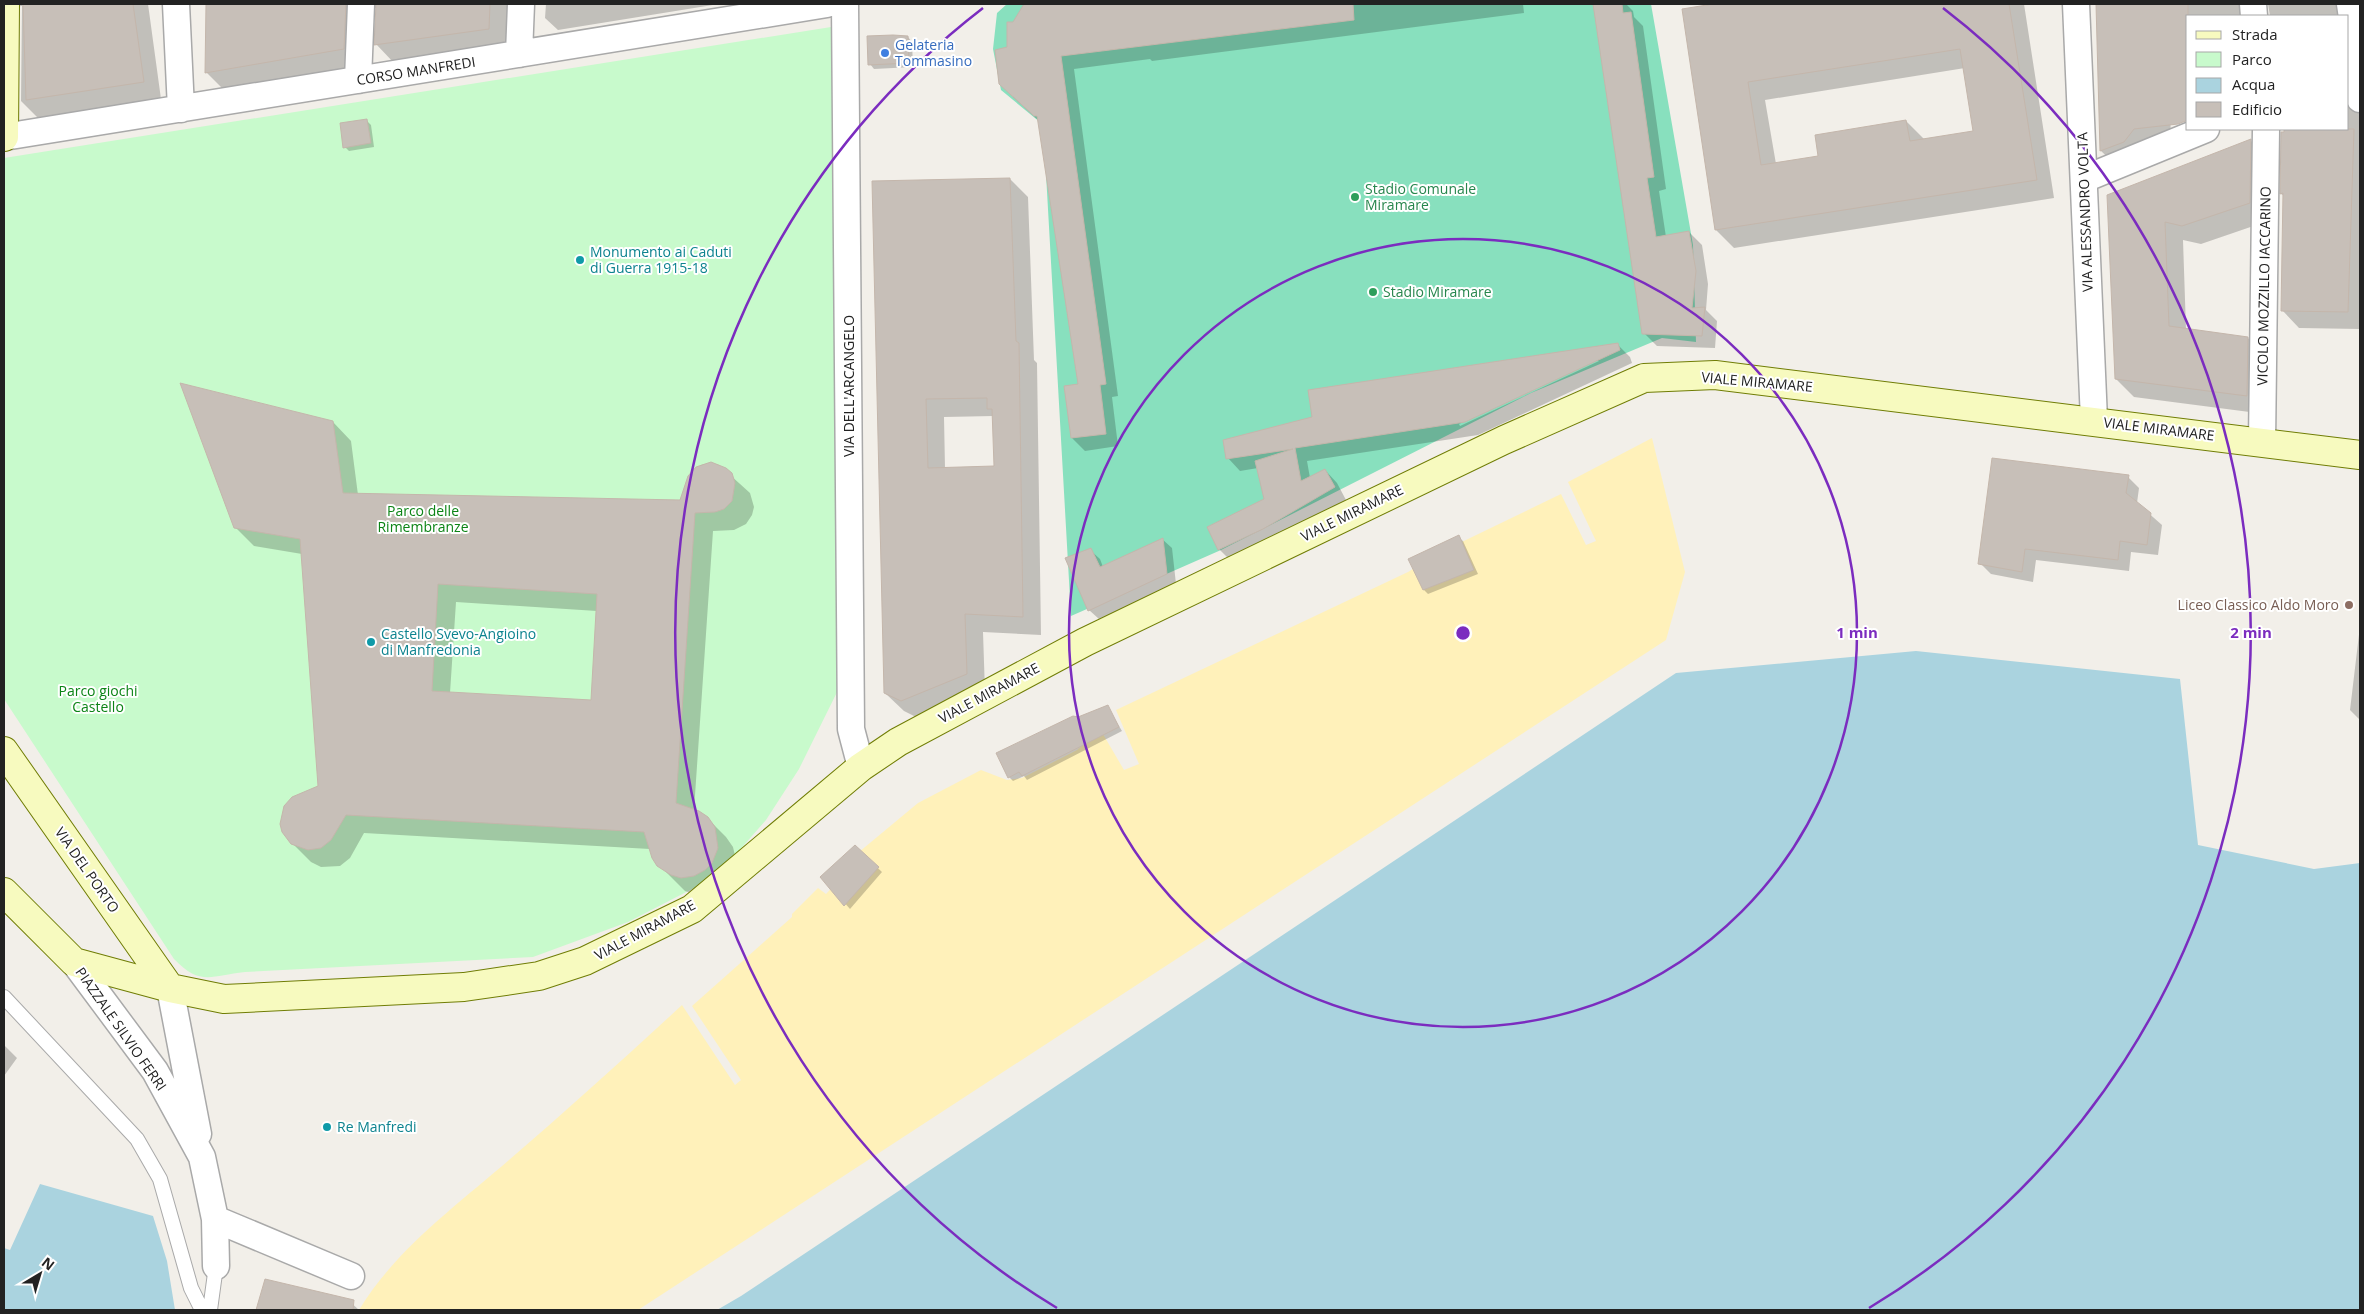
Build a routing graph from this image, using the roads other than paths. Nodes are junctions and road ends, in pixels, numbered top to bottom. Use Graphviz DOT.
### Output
graph roads {
  1 [pos="5,4"];
  2 [pos="176,4"];
  3 [pos="361,4"];
  4 [pos="521,4"];
  5 [pos="827,4"];
  6 [pos="845,4"];
  7 [pos="2076,4"];
  8 [pos="2350,4"];
  9 [pos="519,54"];
  10 [pos="2356,67"];
  11 [pos="358,80"];
  12 [pos="2360,99"];
  13 [pos="181,109"];
  14 [pos="2204,130"];
  15 [pos="2266,130"];
  16 [pos="4,137"];
  17 [pos="2084,179"];
  18 [pos="2094,420"];
  19 [pos="2262,442"];
  20 [pos="2360,455"];
  21 [pos="4,751"];
  22 [pos="861,768"];
  23 [pos="4,892"];
  24 [pos="74,962"];
  25 [pos="170,988"];
  26 [pos="438,988"];
  27 [pos="4,997"];
  28 [pos="202,1157"];
  29 [pos="215,1219"];
  30 [pos="216,1266"];
  31 [pos="351,1276"];
  32 [pos="202,1310"];
  33 [pos="210,1310"];
  1 -- 16 [label="street"];
  2 -- 13 [label="street"];
  3 -- 11 [label="street"];
  4 -- 9 [label="street"];
  5 -- 9 [label="street, CORSO MANFREDI"];
  6 -- 22 [label="street, VIA DELL'ARCANGELO"];
  7 -- 17 [label="street, VIA ALESSANDRO VOLTA"];
  8 -- 10 [label="street"];
  9 -- 11 [label="street, CORSO MANFREDI"];
  10 -- 12 [label="street"];
  11 -- 13 [label="street, CORSO MANFREDI"];
  13 -- 16 [label="street, CORSO MANFREDI"];
  14 -- 17 [label="street"];
  15 -- 19 [label="street, VICOLO MOZZILLO IACCARINO"];
  17 -- 18 [label="street, VIA ALESSANDRO VOLTA"];
  18 -- 19 [label="street, VIALE MIRAMARE"];
  18 -- 22 [label="street, VIALE MIRAMARE"];
  19 -- 20 [label="street, VIALE MIRAMARE"];
  21 -- 25 [label="street, VIA DEL PORTO"];
  22 -- 26 [label="street, VIALE MIRAMARE"];
  23 -- 24 [label="street"];
  24 -- 25 [label="street, PIAZZALE SILVIO FERRI"];
  24 -- 28 [label="street, PIAZZALE SILVIO FERRI"];
  25 -- 26 [label="street, PIAZZALE SILVIO FERRI"];
  25 -- 28 [label="street, PIAZZALE SILVIO FERRI"];
  27 -- 32 [label="lane"];
  28 -- 29 [label="street, PIAZZALE SILVIO FERRI"];
  29 -- 30 [label="street, PIAZZALE SILVIO FERRI"];
  29 -- 31 [label="street"];
  30 -- 33 [label="lane"];
}
